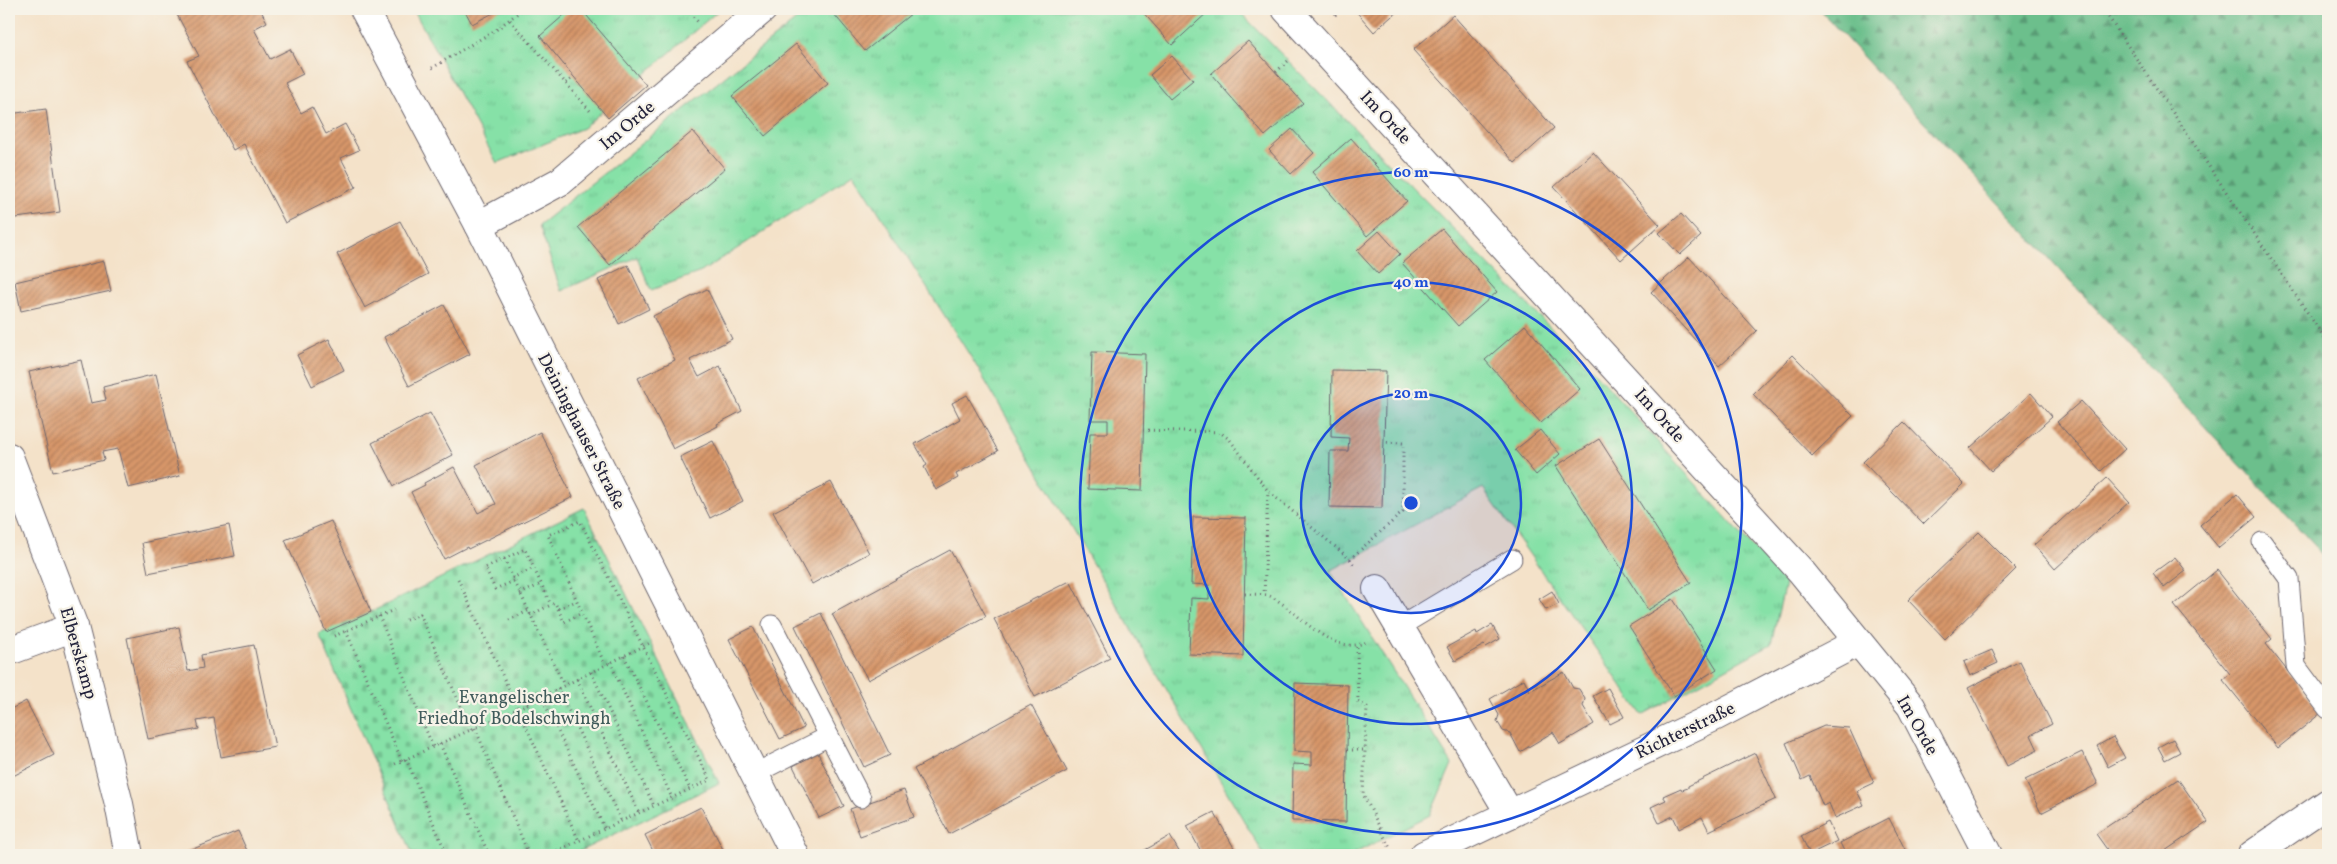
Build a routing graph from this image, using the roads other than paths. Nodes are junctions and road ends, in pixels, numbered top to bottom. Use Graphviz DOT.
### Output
graph roads {
  1 [pos="364,9"];
  2 [pos="763,9"];
  3 [pos="1286,9"];
  4 [pos="479,225"];
  5 [pos="9,457"];
  6 [pos="2262,542"];
  7 [pos="1512,559"];
  8 [pos="1377,589"];
  9 [pos="772,625"];
  10 [pos="74,627"];
  11 [pos="1399,627"];
  12 [pos="1858,642"];
  13 [pos="9,651"];
  14 [pos="2328,709"];
  15 [pos="829,736"];
  16 [pos="754,774"];
  17 [pos="861,798"];
  18 [pos="2328,803"];
  19 [pos="1510,814"];
  20 [pos="129,855"];
  21 [pos="794,855"];
  22 [pos="1424,855"];
  23 [pos="1988,855"];
  24 [pos="2252,855"];
  1 -- 4 [label="street, Deininghauser Straße"];
  2 -- 4 [label="street, Im Orde"];
  3 -- 12 [label="street, Im Orde"];
  4 -- 16 [label="street, Deininghauser Straße"];
  5 -- 10 [label="street, Elberskamp"];
  6 -- 14 [label="lane"];
  7 -- 11 [label="lane"];
  8 -- 11 [label="street"];
  9 -- 15 [label="lane"];
  10 -- 13 [label="street"];
  10 -- 20 [label="street, Elberskamp"];
  11 -- 19 [label="street"];
  12 -- 19 [label="street, Richterstraße"];
  12 -- 23 [label="street, Im Orde"];
  15 -- 16 [label="lane"];
  15 -- 17 [label="lane"];
  16 -- 21 [label="street, Deininghauser Straße"];
  18 -- 24 [label="street"];
  19 -- 22 [label="street, Richterstraße"];
}
